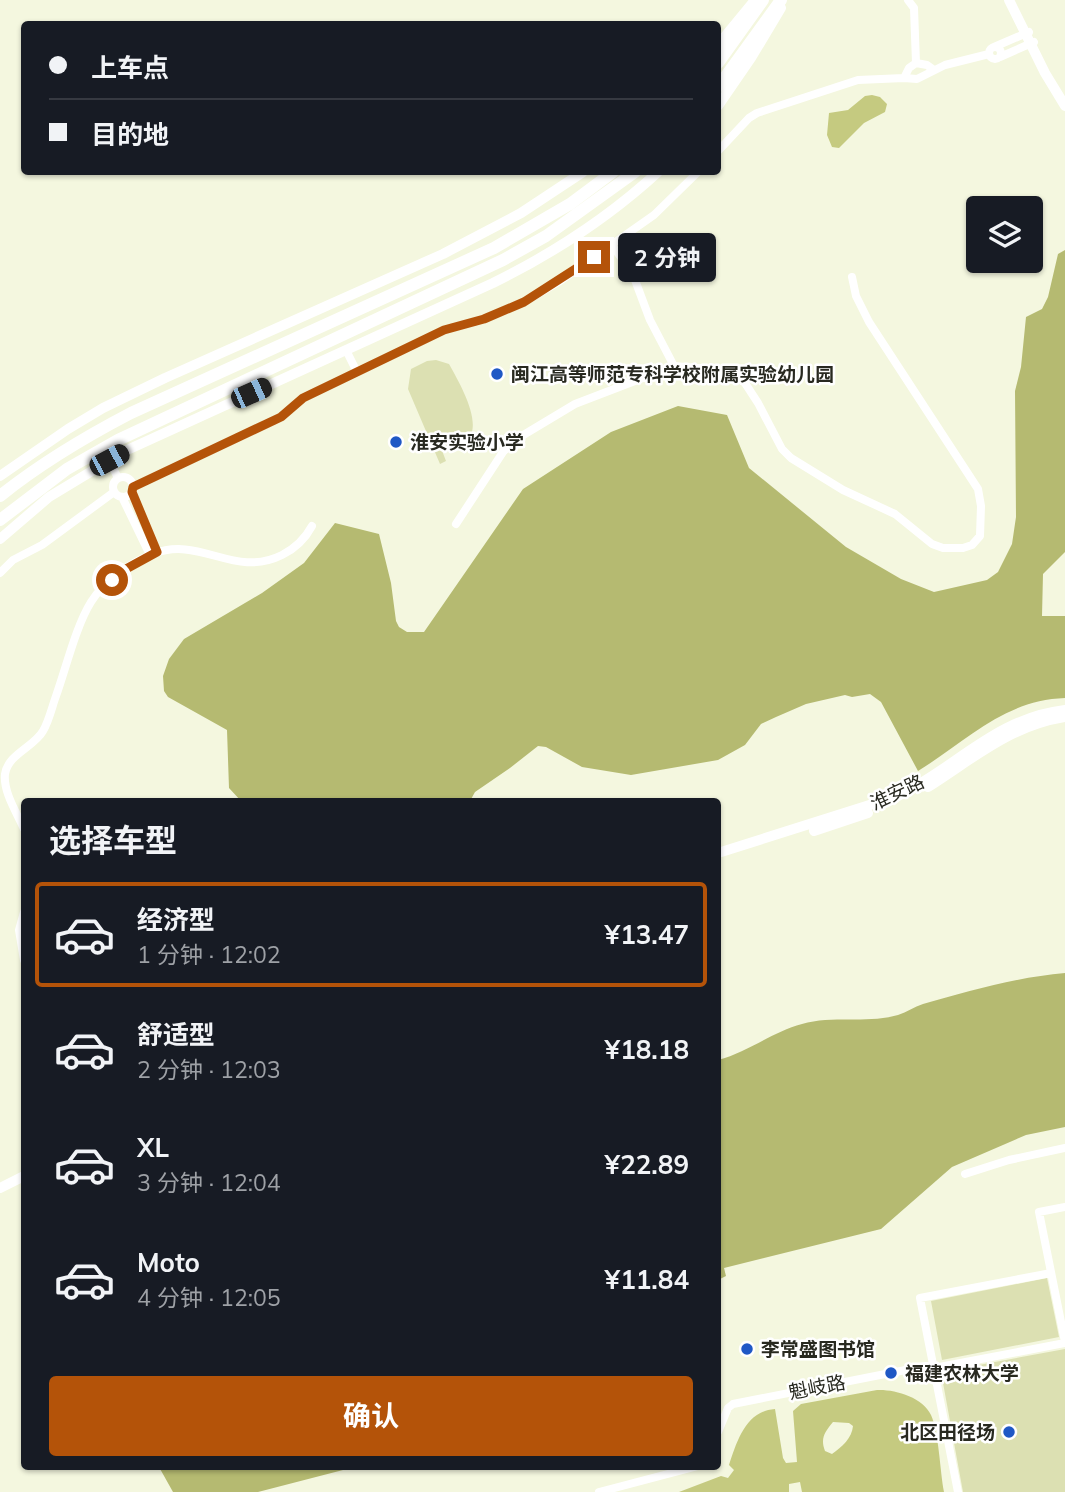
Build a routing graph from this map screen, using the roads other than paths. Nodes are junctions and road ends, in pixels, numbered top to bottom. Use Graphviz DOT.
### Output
graph roads {
  1 [pos="755,0"];
  2 [pos="763,0"];
  3 [pos="783,0"];
  4 [pos="908,0"];
  5 [pos="1009,0"];
  6 [pos="1014,0"];
  7 [pos="1029,38"];
  8 [pos="721,41"];
  9 [pos="992,50"];
  10 [pos="721,59"];
  11 [pos="916,63"];
  12 [pos="934,70"];
  13 [pos="904,78"];
  14 [pos="721,83"];
  15 [pos="1065,99"];
  16 [pos="721,102"];
  17 [pos="1065,106"];
  18 [pos="721,148"];
  19 [pos="578,175"];
  20 [pos="609,175"];
  21 [pos="631,175"];
  22 [pos="654,175"];
  23 [pos="695,175"];
  24 [pos="611,244"];
  25 [pos="852,277"];
  26 [pos="346,351"];
  27 [pos="674,366"];
  28 [pos="357,372"];
  29 [pos="87,418"];
  30 [pos="93,429"];
  31 [pos="107,457"];
  32 [pos="0,476"];
  33 [pos="118,478"];
  34 [pos="132,490"];
  35 [pos="118,495"];
  36 [pos="0,496"];
  37 [pos="0,520"];
  38 [pos="456,524"];
  39 [pos="312,526"];
  40 [pos="0,539"];
  41 [pos="154,553"];
  42 [pos="0,573"];
  43 [pos="1065,710"];
  44 [pos="1065,717"];
  45 [pos="21,822"];
  46 [pos="721,852"];
  47 [pos="721,859"];
  48 [pos="21,923"];
  49 [pos="21,942"];
  50 [pos="1065,1148"];
  51 [pos="965,1174"];
  52 [pos="21,1178"];
  53 [pos="21,1186"];
  54 [pos="0,1188"];
  55 [pos="0,1196"];
  56 [pos="1065,1207"];
  57 [pos="1051,1273"];
  58 [pos="1065,1343"];
  59 [pos="934,1368"];
  60 [pos="721,1425"];
  61 [pos="683,1470"];
  62 [pos="599,1492"];
  63 [pos="958,1492"];
  1 -- 8 [label="main road"];
  2 -- 10 [label="highway"];
  3 -- 14 [label="highway"];
  3 -- 16 [label="main road"];
  4 -- 11 [label="street"];
  5 -- 7 [label="main road"];
  6 -- 7 [label="main road"];
  7 -- 9 [label="street"];
  7 -- 9 [label="street"];
  7 -- 15 [label="main road"];
  7 -- 17 [label="main road"];
  9 -- 12 [label="street"];
  11 -- 12 [label="street"];
  11 -- 13 [label="street"];
  12 -- 13 [label="street"];
  13 -- 18 [label="street"];
  19 -- 29 [label="main road"];
  20 -- 36 [label="highway"];
  21 -- 37 [label="highway"];
  22 -- 26 [label="main road"];
  23 -- 24 [label="street"];
  24 -- 27 [label="street"];
  24 -- 28 [label="street"];
  25 -- 27 [label="street"];
  26 -- 28 [label="street"];
  26 -- 31 [label="main road"];
  27 -- 38 [label="street"];
  28 -- 34 [label="street"];
  29 -- 30 [label="main road"];
  29 -- 32 [label="main road"];
  31 -- 33 [label="street"];
  31 -- 40 [label="main road"];
  33 -- 34 [label="street"];
  33 -- 35 [label="street"];
  34 -- 35 [label="street"];
  34 -- 41 [label="street"];
  35 -- 41 [label="street"];
  35 -- 42 [label="street"];
  39 -- 41 [label="street"];
  41 -- 45 [label="street"];
  43 -- 46 [label="main road, 淮安路"];
  44 -- 47 [label="main road, 淮安路"];
  48 -- 49 [label="street"];
  50 -- 51 [label="street"];
  52 -- 54 [label="main road"];
  53 -- 55 [label="main road"];
  56 -- 57 [label="street"];
  57 -- 58 [label="street"];
  57 -- 59 [label="street"];
  58 -- 59 [label="street"];
  59 -- 60 [label="street, 魁岐路"];
  59 -- 63 [label="street"];
  61 -- 62 [label="street"];
}
